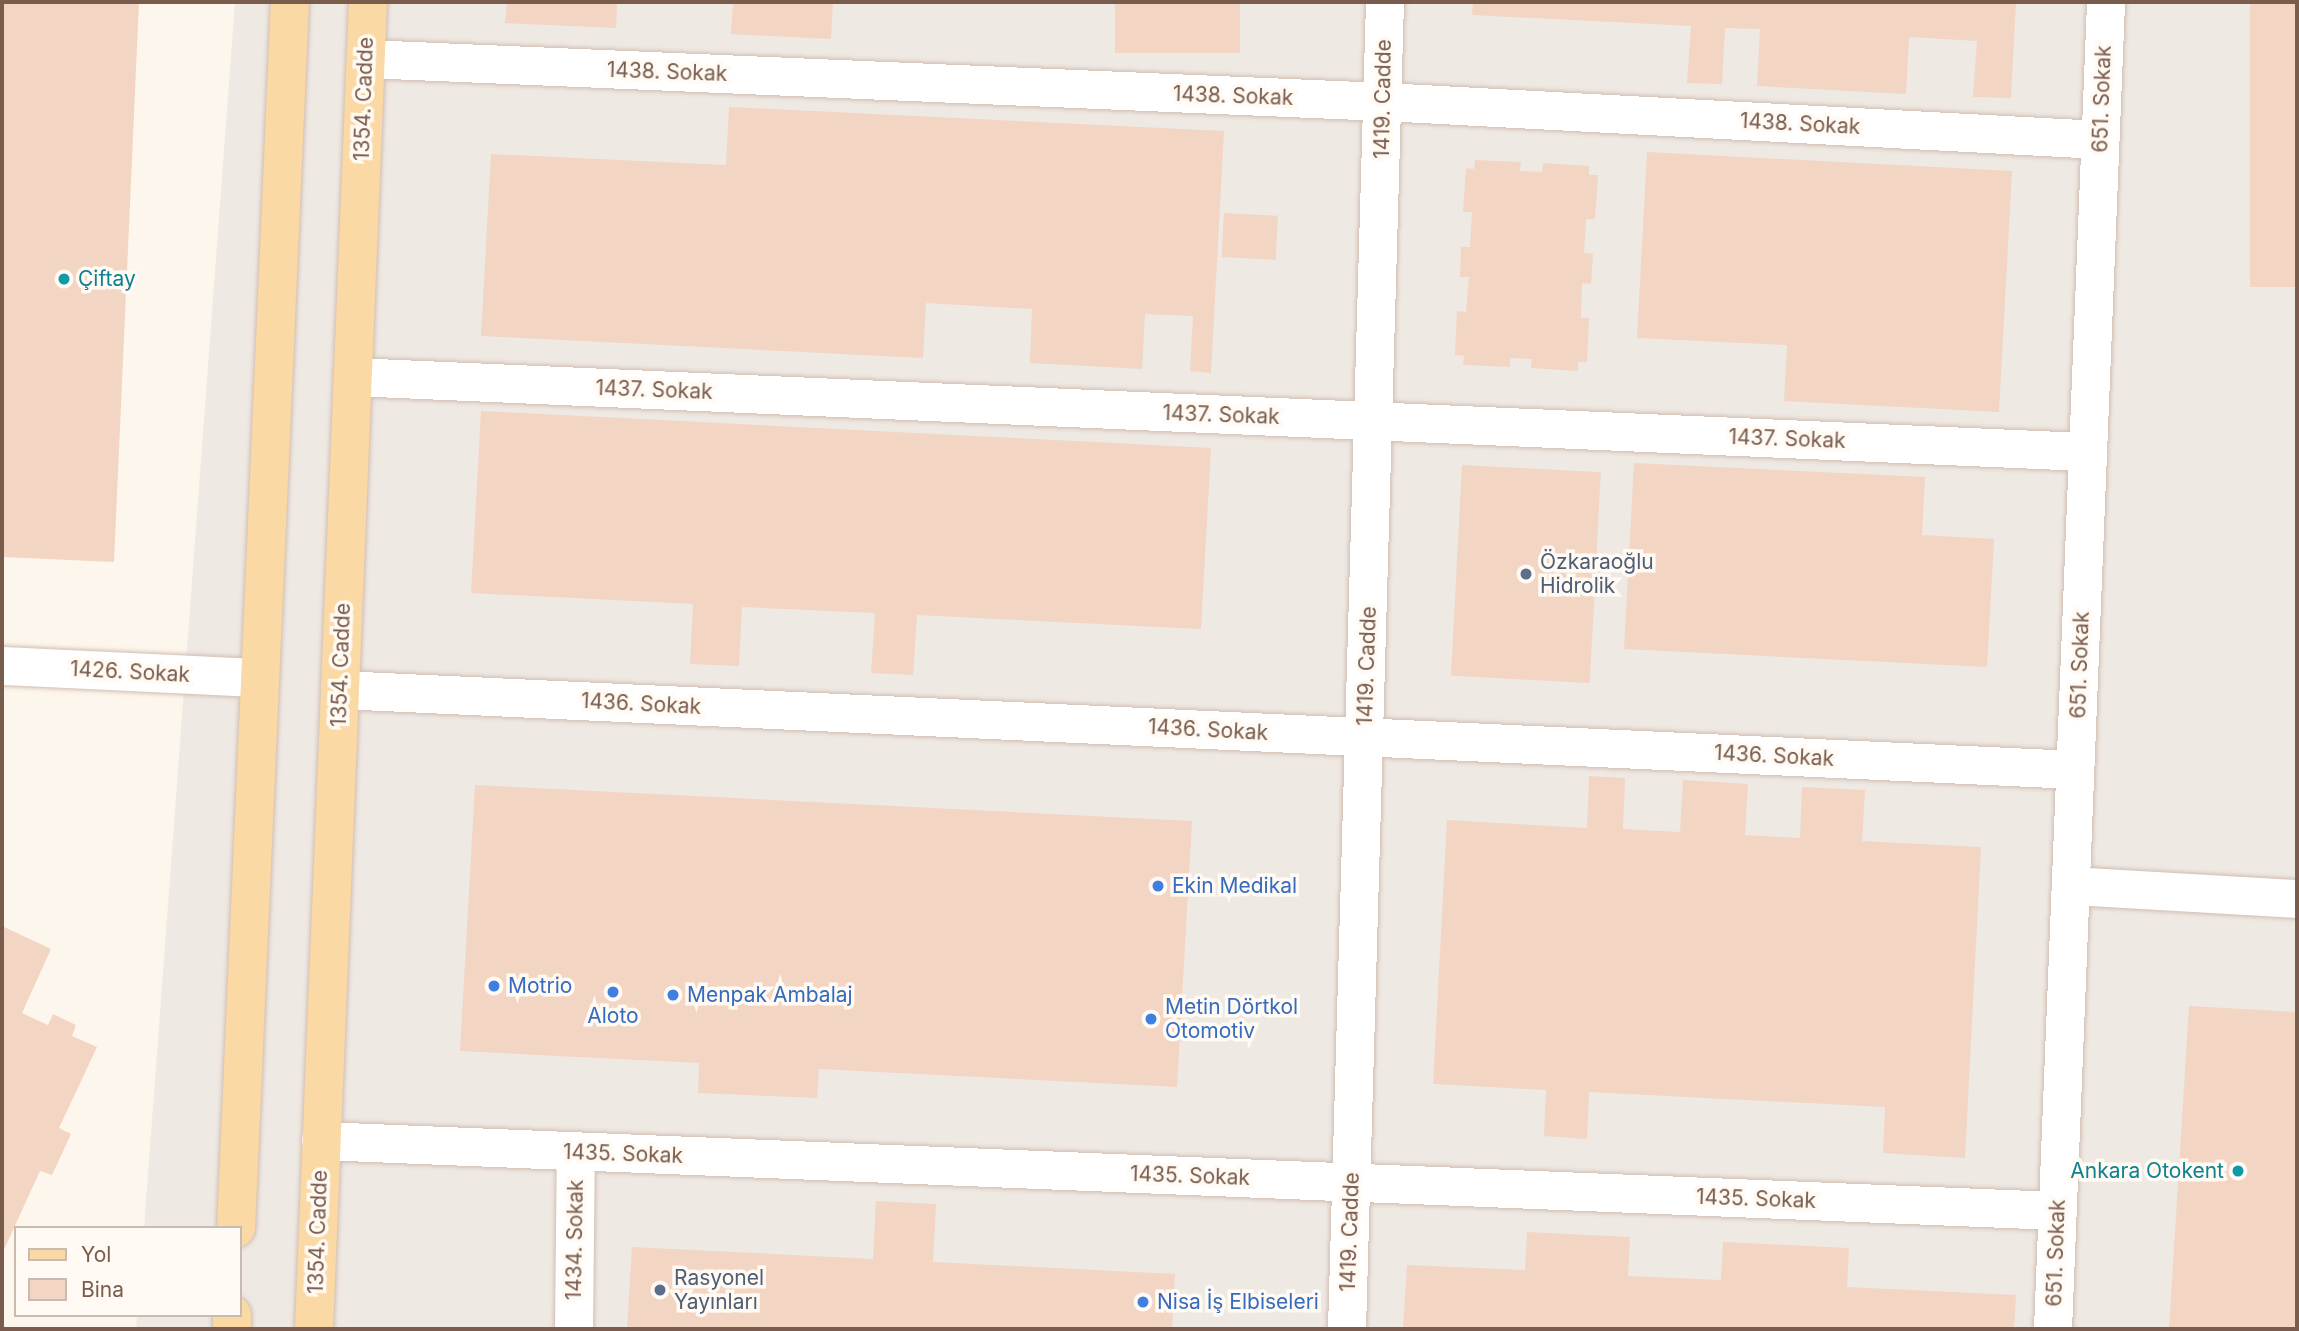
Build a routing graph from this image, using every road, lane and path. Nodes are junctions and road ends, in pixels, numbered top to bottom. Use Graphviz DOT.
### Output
graph roads {
  1 [pos="290,2"];
  2 [pos="368,2"];
  3 [pos="1385,2"];
  4 [pos="2106,2"];
  5 [pos="366,59"];
  6 [pos="1384,103"];
  7 [pos="2100,140"];
  8 [pos="353,377"];
  9 [pos="1374,421"];
  10 [pos="2088,452"];
  11 [pos="2,666"];
  12 [pos="259,678"];
  13 [pos="340,690"];
  14 [pos="1365,737"];
  15 [pos="2075,770"];
  16 [pos="2071,886"];
  17 [pos="2297,899"];
  18 [pos="321,1141"];
  19 [pos="576,1152"];
  20 [pos="1352,1182"];
  21 [pos="2058,1211"];
  22 [pos="236,1226"];
  23 [pos="314,1329"];
  24 [pos="574,1329"];
  25 [pos="1348,1329"];
  26 [pos="2053,1329"];
  1 -- 12 [label="main road"];
  2 -- 5 [label="main road, 1354. Cadde"];
  3 -- 6 [label="street, 1419. Cadde"];
  4 -- 7 [label="street, 651. Sokak"];
  5 -- 6 [label="street, 1438. Sokak"];
  5 -- 8 [label="main road, 1354. Cadde"];
  6 -- 7 [label="street, 1438. Sokak"];
  6 -- 9 [label="street, 1419. Cadde"];
  7 -- 10 [label="street, 651. Sokak"];
  8 -- 9 [label="street, 1437. Sokak"];
  8 -- 13 [label="main road, 1354. Cadde"];
  9 -- 10 [label="street, 1437. Sokak"];
  9 -- 14 [label="street, 1419. Cadde"];
  10 -- 15 [label="street, 651. Sokak"];
  11 -- 12 [label="street, 1426. Sokak"];
  12 -- 22 [label="main road"];
  13 -- 14 [label="street, 1436. Sokak"];
  13 -- 18 [label="main road, 1354. Cadde"];
  14 -- 15 [label="street, 1436. Sokak"];
  14 -- 20 [label="street, 1419. Cadde"];
  15 -- 16 [label="street, 651. Sokak"];
  16 -- 17 [label="street"];
  16 -- 21 [label="street, 651. Sokak"];
  18 -- 19 [label="street, 1435. Sokak"];
  18 -- 23 [label="main road, 1354. Cadde"];
  19 -- 20 [label="street, 1435. Sokak"];
  19 -- 24 [label="street, 1434. Sokak"];
  20 -- 21 [label="street, 1435. Sokak"];
  20 -- 25 [label="street, 1419. Cadde"];
  21 -- 26 [label="street, 651. Sokak"];
}
